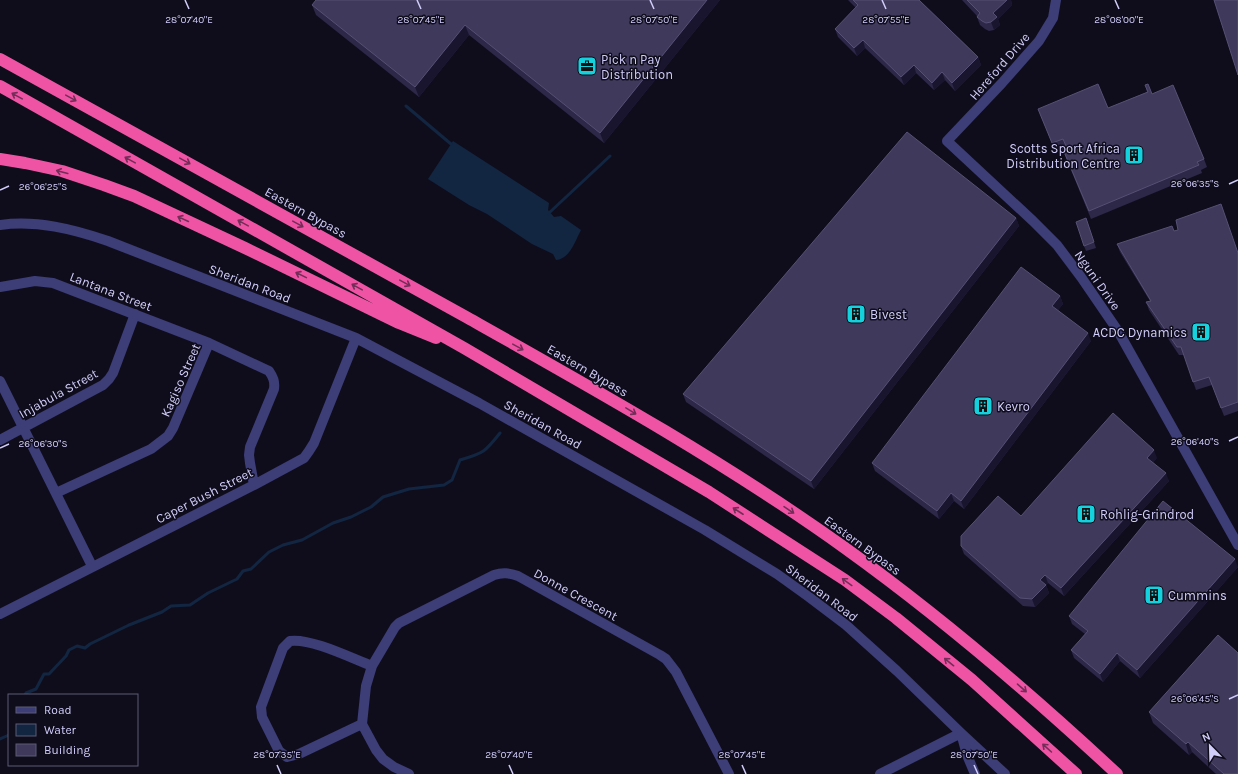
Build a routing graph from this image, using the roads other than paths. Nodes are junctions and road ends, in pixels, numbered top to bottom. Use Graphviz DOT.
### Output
graph roads {
  1 [pos="1056,0"];
  2 [pos="0,58"];
  3 [pos="0,86"];
  4 [pos="948,141"];
  5 [pos="0,159"];
  6 [pos="0,225"];
  7 [pos="0,287"];
  8 [pos="135,314"];
  9 [pos="356,338"];
  10 [pos="209,343"];
  11 [pos="464,348"];
  12 [pos="0,381"];
  13 [pos="23,428"];
  14 [pos="0,440"];
  15 [pos="254,485"];
  16 [pos="56,493"];
  17 [pos="1238,545"];
  18 [pos="92,566"];
  19 [pos="0,614"];
  20 [pos="372,666"];
  21 [pos="362,724"];
  22 [pos="961,733"];
  23 [pos="409,774"];
  24 [pos="729,774"];
  25 [pos="880,774"];
  26 [pos="975,774"];
  27 [pos="1005,774"];
  28 [pos="1076,774"];
  29 [pos="1117,774"];
  1 -- 4 [label="street, Hereford Drive"];
  2 -- 29 [label="highway, Eastern Bypass, one-way"];
  11 -- 3 [label="highway, one-way"];
  4 -- 17 [label="street, Nguni Drive"];
  11 -- 5 [label="highway, one-way"];
  6 -- 9 [label="street, Sheridan Road"];
  7 -- 8 [label="street, Lantana Street"];
  8 -- 10 [label="street, Lantana Street"];
  8 -- 13 [label="street, Injabula Street"];
  9 -- 15 [label="street, Caper Bush Street"];
  9 -- 22 [label="street, Sheridan Road"];
  10 -- 15 [label="street, Kagiso Street"];
  10 -- 16 [label="street, Kagiso Street"];
  28 -- 11 [label="highway, one-way"];
  12 -- 13 [label="street"];
  13 -- 14 [label="street, Injabula Street"];
  13 -- 16 [label="street"];
  15 -- 18 [label="street, Caper Bush Street"];
  16 -- 18 [label="street"];
  18 -- 19 [label="street, Caper Bush Street"];
  20 -- 21 [label="street, Donne Crescent"];
  20 -- 21 [label="street"];
  20 -- 24 [label="street, Donne Crescent"];
  21 -- 23 [label="street"];
  22 -- 25 [label="street"];
  22 -- 26 [label="street"];
  22 -- 27 [label="street, Sheridan Road"];
}
